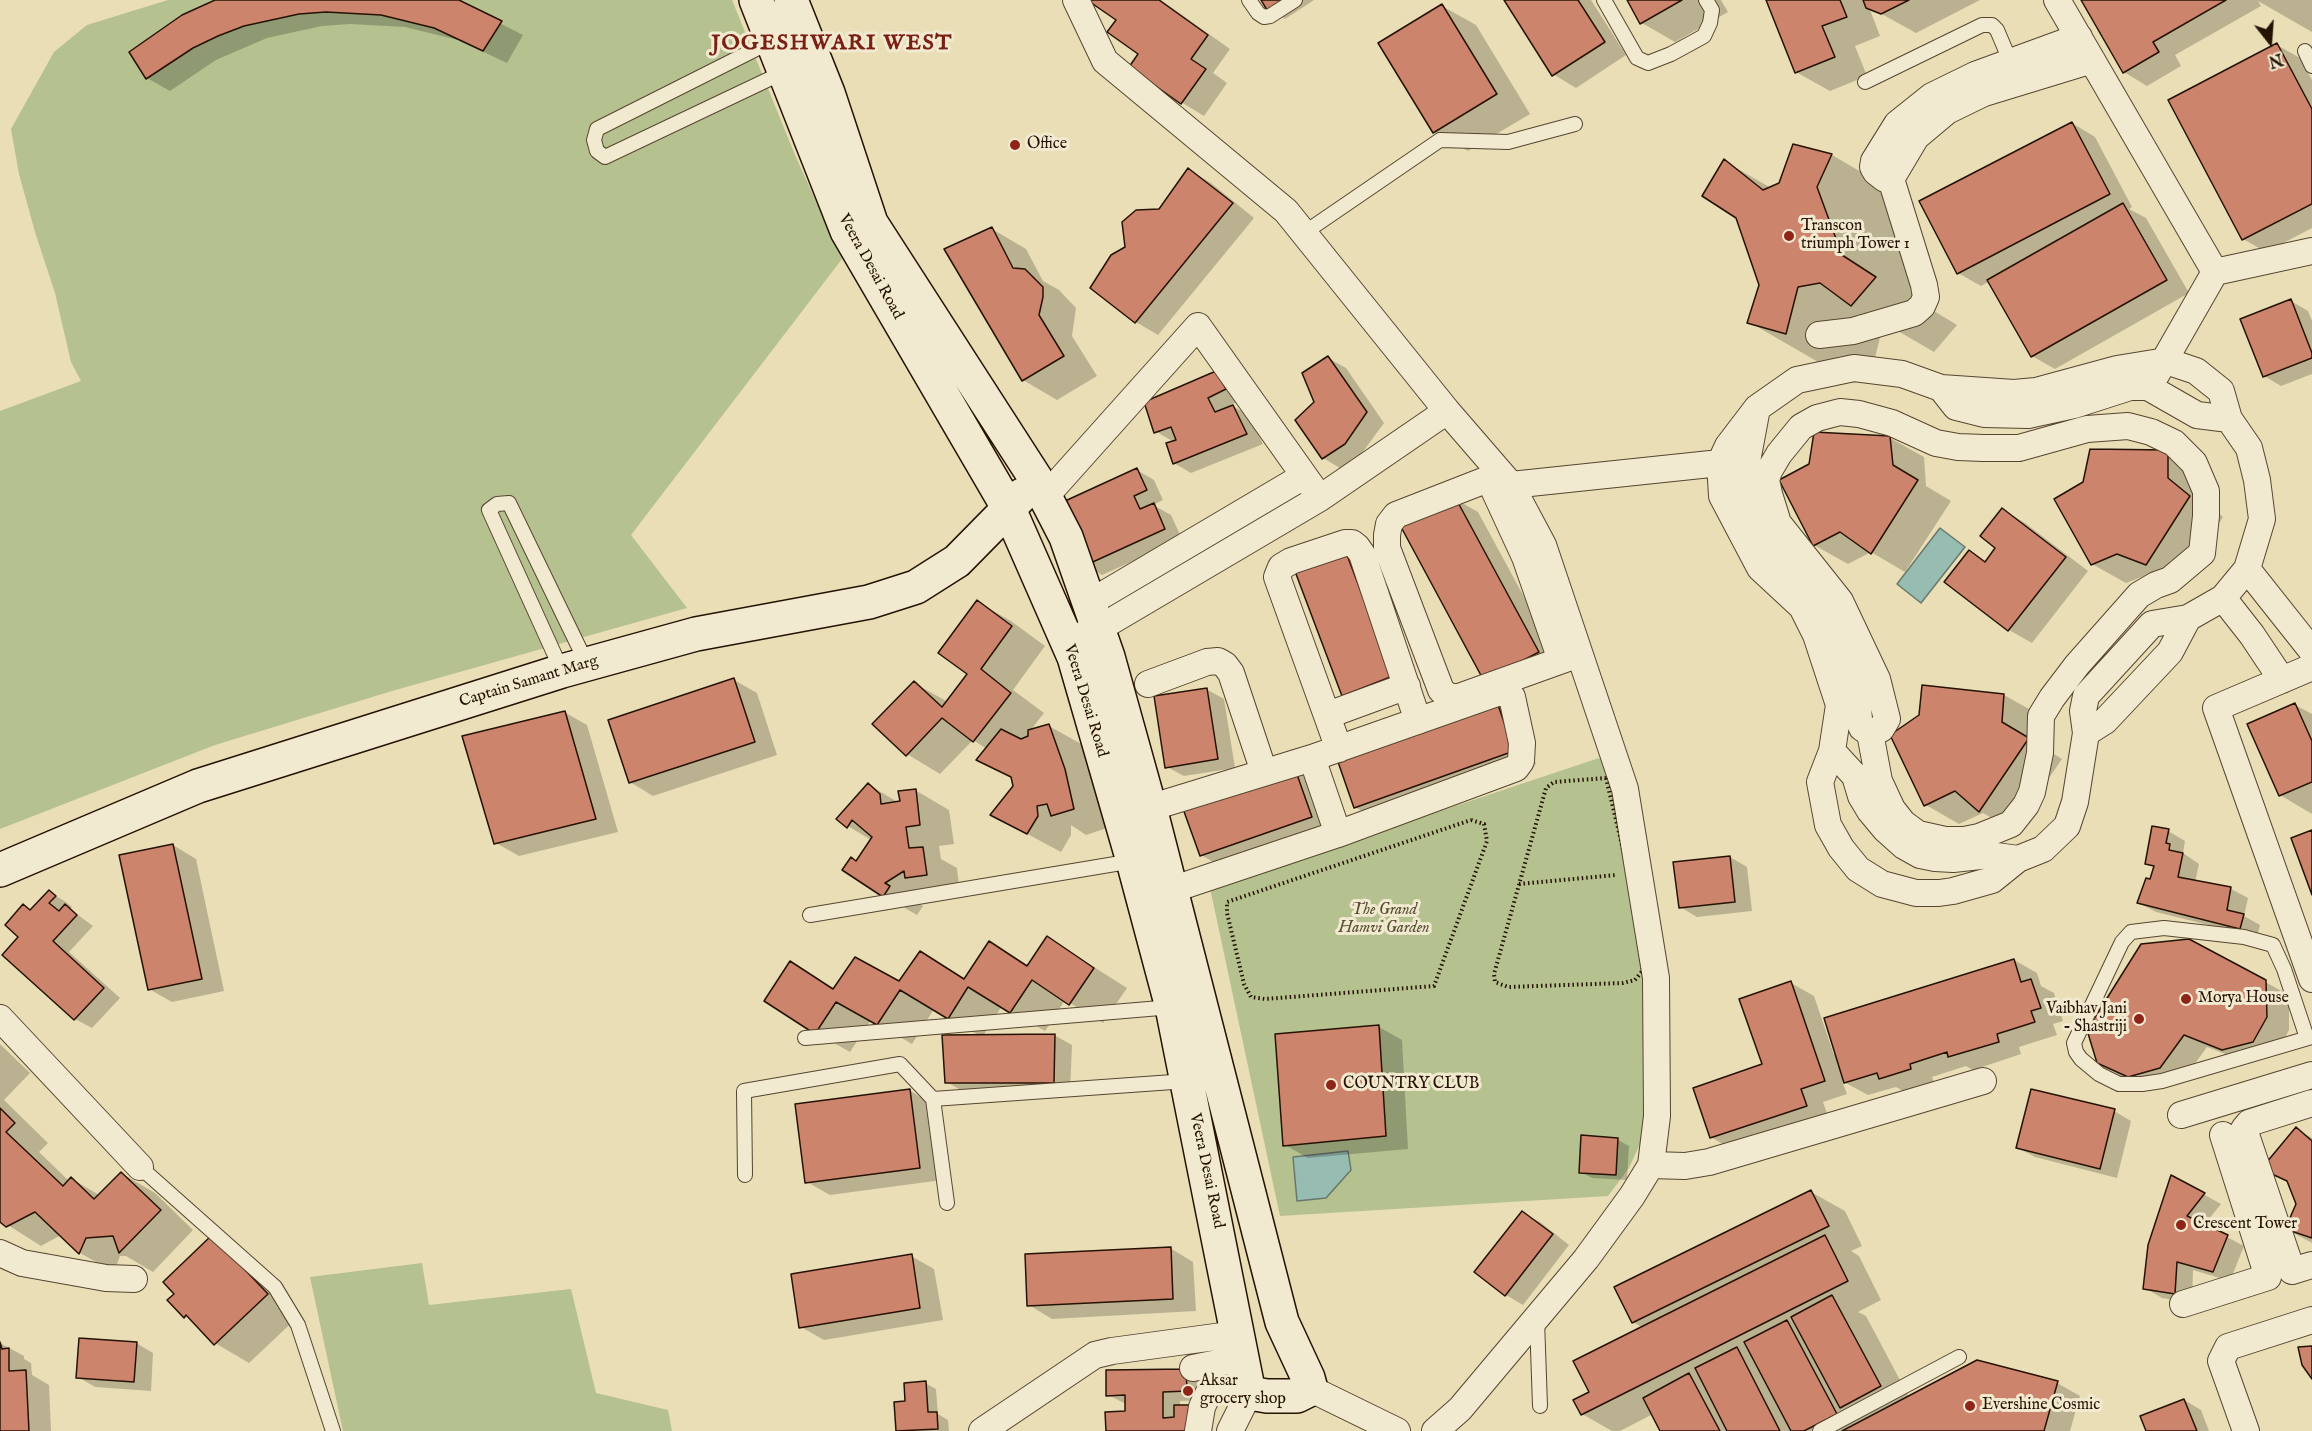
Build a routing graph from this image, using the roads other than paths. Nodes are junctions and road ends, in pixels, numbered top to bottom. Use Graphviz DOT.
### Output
graph roads {
  1 [pos="756,0"];
  2 [pos="791,0"];
  3 [pos="1076,0"];
  4 [pos="1249,0"];
  5 [pos="1295,0"];
  6 [pos="1604,0"];
  7 [pos="1706,0"];
  8 [pos="2057,0"];
  9 [pos="2079,37"];
  10 [pos="772,40"];
  11 [pos="2305,51"];
  12 [pos="2092,60"];
  13 [pos="2011,63"];
  14 [pos="2312,66"];
  15 [pos="784,72"];
  16 [pos="1865,82"];
  17 [pos="1575,124"];
  18 [pos="1891,179"];
  19 [pos="1304,233"];
  20 [pos="868,243"];
  21 [pos="2311,255"];
  22 [pos="2215,272"];
  23 [pos="1819,335"];
  24 [pos="2166,361"];
  25 [pos="2148,387"];
  26 [pos="1941,388"];
  27 [pos="1757,408"];
  28 [pos="1447,411"];
  29 [pos="2229,419"];
  30 [pos="1720,463"];
  31 [pos="1304,476"];
  32 [pos="1500,479"];
  33 [pos="1040,488"];
  34 [pos="1320,498"];
  35 [pos="1009,509"];
  36 [pos="2247,569"];
  37 [pos="2223,597"];
  38 [pos="1094,616"];
  39 [pos="1067,641"];
  40 [pos="2312,651"];
  41 [pos="1570,657"];
  42 [pos="2312,667"];
  43 [pos="574,668"];
  44 [pos="2282,680"];
  45 [pos="1148,684"];
  46 [pos="1407,686"];
  47 [pos="1328,715"];
  48 [pos="1418,720"];
  49 [pos="1870,733"];
  50 [pos="1339,749"];
  51 [pos="1832,751"];
  52 [pos="1312,758"];
  53 [pos="1264,772"];
  54 [pos="1150,808"];
  55 [pos="1119,817"];
  56 [pos="1338,834"];
  57 [pos="2018,859"];
  58 [pos="1133,861"];
  59 [pos="0,870"];
  60 [pos="1171,890"];
  61 [pos="810,915"];
  62 [pos="2312,979"];
  63 [pos="1172,1007"];
  64 [pos="0,1018"];
  65 [pos="805,1038"];
  66 [pos="2310,1038"];
  67 [pos="2312,1075"];
  68 [pos="1203,1077"];
  69 [pos="1983,1081"];
  70 [pos="933,1099"];
  71 [pos="2312,1103"];
  72 [pos="2181,1115"];
  73 [pos="2223,1135"];
  74 [pos="1651,1165"];
  75 [pos="140,1167"];
  76 [pos="745,1175"];
  77 [pos="947,1203"];
  78 [pos="0,1253"];
  79 [pos="2291,1271"];
  80 [pos="134,1280"];
  81 [pos="2183,1304"];
  82 [pos="1537,1317"];
  83 [pos="2312,1320"];
  84 [pos="1959,1357"];
  85 [pos="1244,1367"];
  86 [pos="1193,1368"];
  87 [pos="1311,1389"];
  88 [pos="1540,1406"];
  89 [pos="333,1431"];
  90 [pos="982,1431"];
  91 [pos="1198,1431"];
  92 [pos="1230,1431"];
  93 [pos="1397,1431"];
  94 [pos="1435,1431"];
  95 [pos="1820,1431"];
  96 [pos="2246,1431"];
  1 -- 10 [label="street, Veera Desai Road"];
  2 -- 20 [label="street"];
  3 -- 19 [label="street"];
  4 -- 5 [label="lane"];
  6 -- 7 [label="lane"];
  8 -- 9 [label="street"];
  9 -- 12 [label="street"];
  9 -- 13 [label="street"];
  10 -- 15 [label="street, Veera Desai Road"];
  10 -- 15 [label="lane"];
  11 -- 14 [label="lane"];
  12 -- 18 [label="street"];
  12 -- 22 [label="street"];
  13 -- 16 [label="lane"];
  13 -- 18 [label="street"];
  15 -- 20 [label="street, Veera Desai Road"];
  17 -- 19 [label="lane"];
  18 -- 23 [label="street"];
  19 -- 28 [label="street"];
  20 -- 33 [label="street"];
  20 -- 35 [label="street, Veera Desai Road"];
  21 -- 22 [label="street"];
  22 -- 24 [label="street"];
  24 -- 25 [label="street"];
  24 -- 26 [label="street"];
  24 -- 29 [label="street"];
  25 -- 26 [label="street"];
  25 -- 29 [label="street"];
  26 -- 27 [label="street"];
  27 -- 30 [label="street"];
  27 -- 49 [label="street"];
  28 -- 32 [label="street"];
  28 -- 34 [label="street"];
  29 -- 36 [label="street"];
  30 -- 32 [label="street"];
  30 -- 51 [label="street"];
  31 -- 33 [label="street"];
  31 -- 34 [label="street"];
  31 -- 38 [label="street"];
  32 -- 41 [label="street"];
  32 -- 41 [label="street"];
  33 -- 35 [label="street, Captain Samant Marg"];
  33 -- 38 [label="street"];
  34 -- 38 [label="street"];
  35 -- 39 [label="street, Veera Desai Road"];
  35 -- 43 [label="street, Captain Samant Marg"];
  36 -- 37 [label="street"];
  36 -- 40 [label="street"];
  37 -- 44 [label="street"];
  37 -- 57 [label="street"];
  38 -- 39 [label="street"];
  38 -- 54 [label="street"];
  39 -- 55 [label="street, Veera Desai Road"];
  41 -- 74 [label="street"];
  42 -- 44 [label="street"];
  43 -- 43 [label="lane"];
  43 -- 59 [label="street, Captain Samant Marg"];
  44 -- 62 [label="street"];
  45 -- 53 [label="street"];
  46 -- 47 [label="street"];
  46 -- 47 [label="street"];
  46 -- 48 [label="street"];
  47 -- 50 [label="street"];
  48 -- 50 [label="street"];
  48 -- 56 [label="street"];
  49 -- 49 [label="street"];
  50 -- 52 [label="street"];
  51 -- 57 [label="street"];
  51 -- 57 [label="street"];
  52 -- 53 [label="street"];
  52 -- 56 [label="street"];
  53 -- 54 [label="street"];
  54 -- 55 [label="street"];
  54 -- 60 [label="street"];
  55 -- 58 [label="street, Veera Desai Road"];
  56 -- 60 [label="street"];
  58 -- 61 [label="lane"];
  58 -- 63 [label="street, Veera Desai Road"];
  60 -- 68 [label="street"];
  63 -- 65 [label="lane"];
  63 -- 68 [label="street, Veera Desai Road"];
  64 -- 75 [label="street"];
  66 -- 66 [label="lane"];
  67 -- 72 [label="street"];
  68 -- 70 [label="lane"];
  68 -- 85 [label="street, Veera Desai Road"];
  68 -- 87 [label="street"];
  69 -- 74 [label="street"];
  70 -- 76 [label="lane"];
  70 -- 77 [label="lane"];
  71 -- 79 [label="street"];
  73 -- 79 [label="street"];
  74 -- 82 [label="street"];
  75 -- 89 [label="lane"];
  78 -- 80 [label="street"];
  79 -- 81 [label="street"];
  82 -- 88 [label="lane"];
  82 -- 94 [label="street"];
  83 -- 96 [label="street"];
  84 -- 95 [label="lane"];
  85 -- 86 [label="street"];
  85 -- 87 [label="street"];
  85 -- 90 [label="street"];
  85 -- 91 [label="street"];
  85 -- 92 [label="street"];
  87 -- 93 [label="street"];
}
